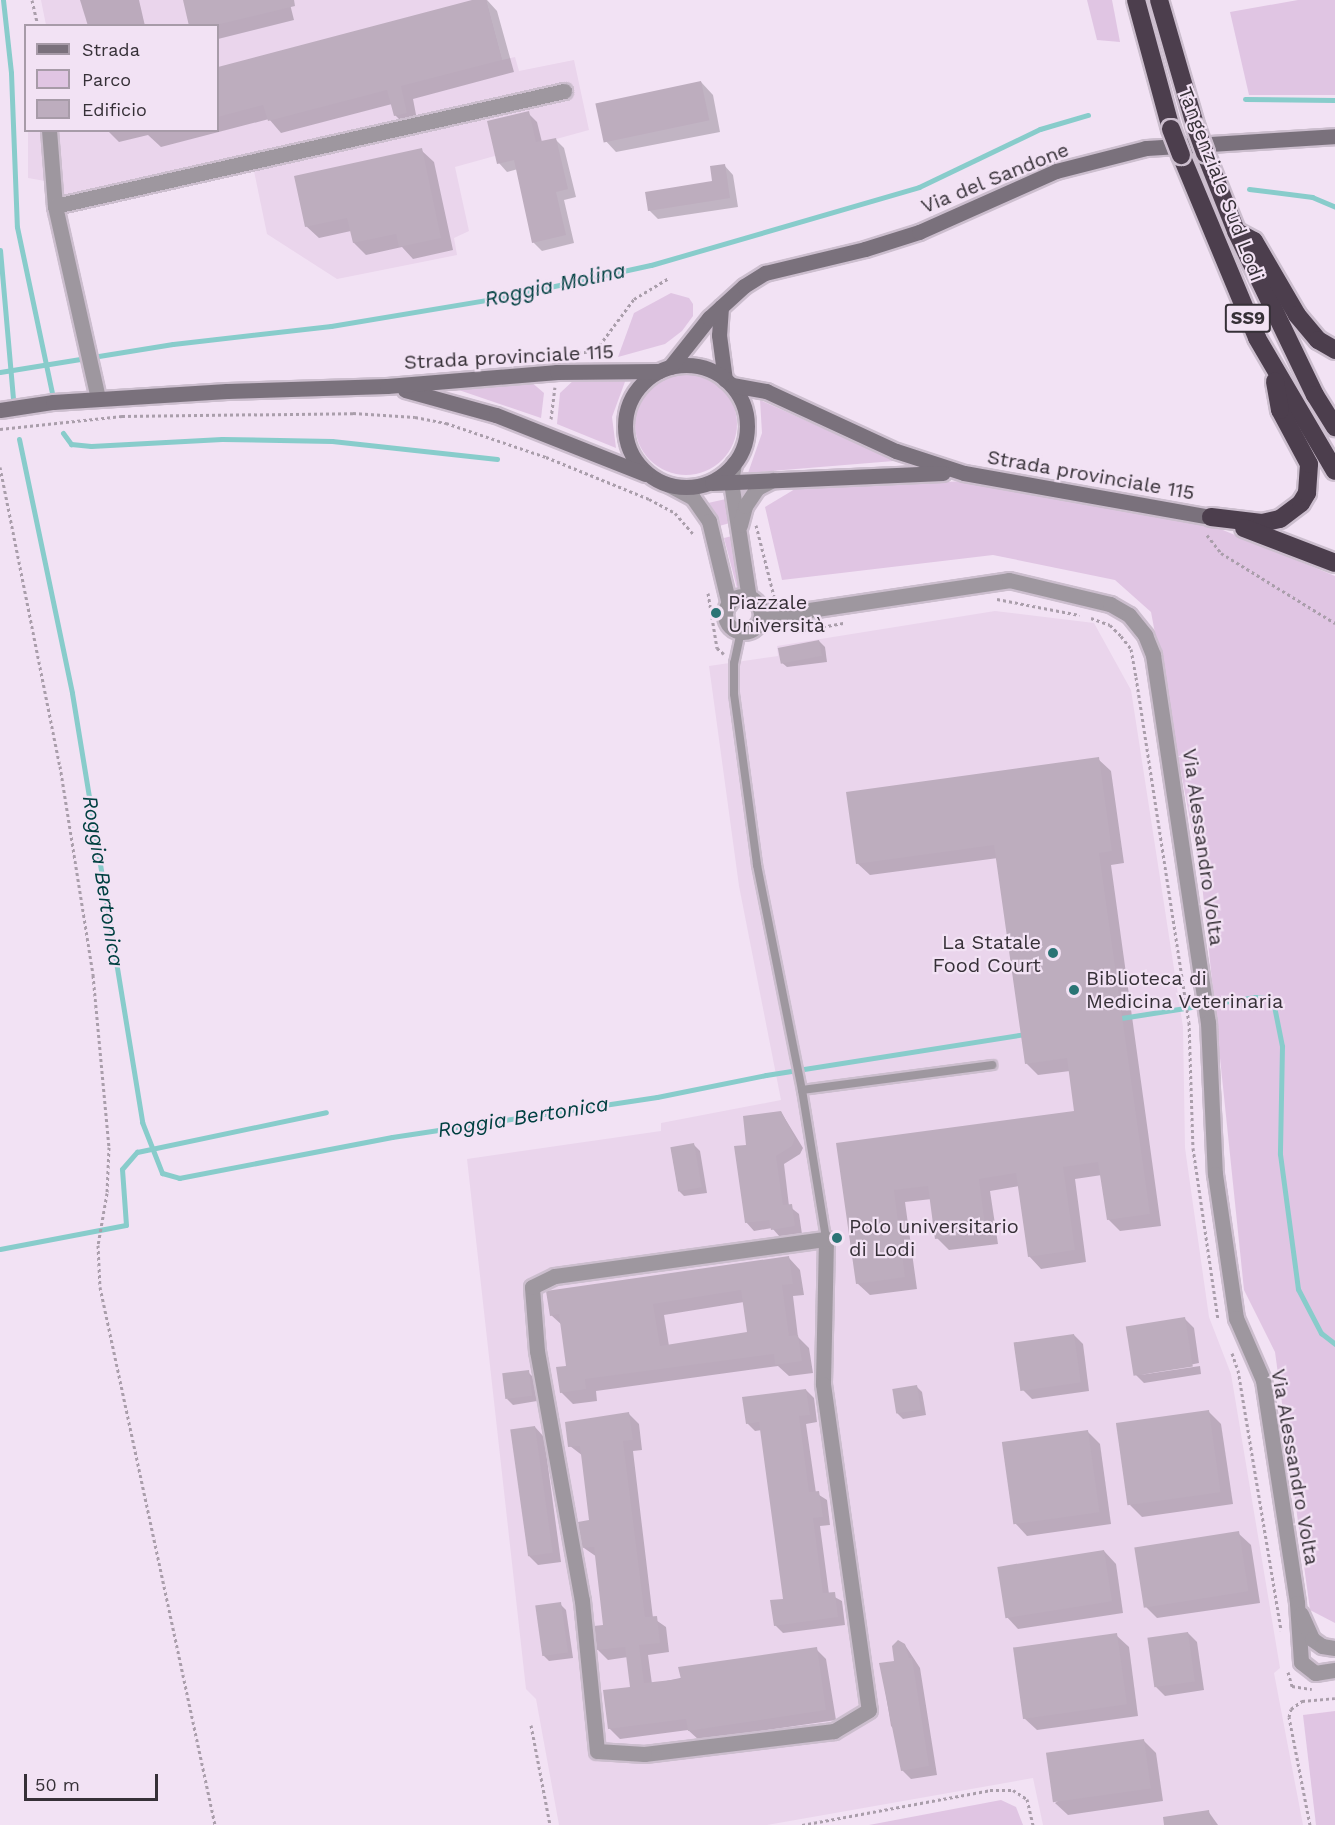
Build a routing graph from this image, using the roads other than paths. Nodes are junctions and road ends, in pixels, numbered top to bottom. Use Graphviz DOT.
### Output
graph roads {
  1 [pos="1136,0"];
  2 [pos="1159,0"];
  3 [pos="564,91"];
  4 [pos="49,132"];
  5 [pos="1335,136"];
  6 [pos="55,206"];
  7 [pos="1236,231"];
  8 [pos="721,307"];
  9 [pos="1335,350"];
  10 [pos="665,369"];
  11 [pos="1274,370"];
  12 [pos="729,382"];
  13 [pos="387,386"];
  14 [pos="98,398"];
  15 [pos="0,410"];
  16 [pos="1335,427"];
  17 [pos="734,463"];
  18 [pos="1335,471"];
  19 [pos="964,473"];
  20 [pos="650,476"];
  21 [pos="773,480"];
  22 [pos="730,482"];
  23 [pos="708,483"];
  24 [pos="669,485"];
  25 [pos="1206,516"];
  26 [pos="740,528"];
  27 [pos="1335,563"];
  28 [pos="749,598"];
  29 [pos="729,604"];
  30 [pos="761,612"];
  31 [pos="741,632"];
  32 [pos="992,1065"];
  33 [pos="801,1086"];
  34 [pos="826,1239"];
  35 [pos="1297,1603"];
  36 [pos="1335,1648"];
  37 [pos="1335,1670"];
  1 -- 11 [label="highway, Tangenziale Sud Lodi / SS9, bridge"];
  2 -- 7 [label="highway, SS9, bridge"];
  3 -- 6 [label="street"];
  4 -- 6 [label="street"];
  5 -- 8 [label="main road, Via del Sandone"];
  6 -- 14 [label="street"];
  7 -- 9 [label="highway"];
  7 -- 16 [label="highway, SS9"];
  8 -- 10 [label="main road, Via del Sandone"];
  8 -- 12 [label="main road"];
  10 -- 12 [label="main road"];
  10 -- 13 [label="main road, Strada provinciale 115"];
  10 -- 20 [label="main road"];
  11 -- 18 [label="highway, Tangenziale Sud Lodi / SS9"];
  11 -- 25 [label="highway"];
  12 -- 17 [label="main road"];
  12 -- 19 [label="main road, Strada provinciale 115"];
  13 -- 14 [label="main road"];
  13 -- 20 [label="main road, Strada provinciale 115"];
  14 -- 15 [label="main road"];
  17 -- 22 [label="street"];
  17 -- 23 [label="main road"];
  19 -- 21 [label="main road, Strada provinciale 115"];
  19 -- 25 [label="main road, Strada provinciale 115"];
  20 -- 24 [label="main road"];
  21 -- 22 [label="main road, Strada provinciale 115"];
  21 -- 26 [label="street"];
  22 -- 23 [label="main road, Strada provinciale 115"];
  22 -- 26 [label="street"];
  23 -- 24 [label="main road"];
  24 -- 29 [label="street"];
  25 -- 27 [label="highway"];
  26 -- 28 [label="street"];
  28 -- 29 [label="street"];
  28 -- 30 [label="street"];
  29 -- 31 [label="street"];
  30 -- 31 [label="street"];
  30 -- 35 [label="street, Via Alessandro Volta"];
  31 -- 33 [label="lane"];
  32 -- 33 [label="lane"];
  33 -- 34 [label="lane"];
  34 -- 34 [label="street"];
  35 -- 36 [label="street"];
  35 -- 37 [label="street"];
}
